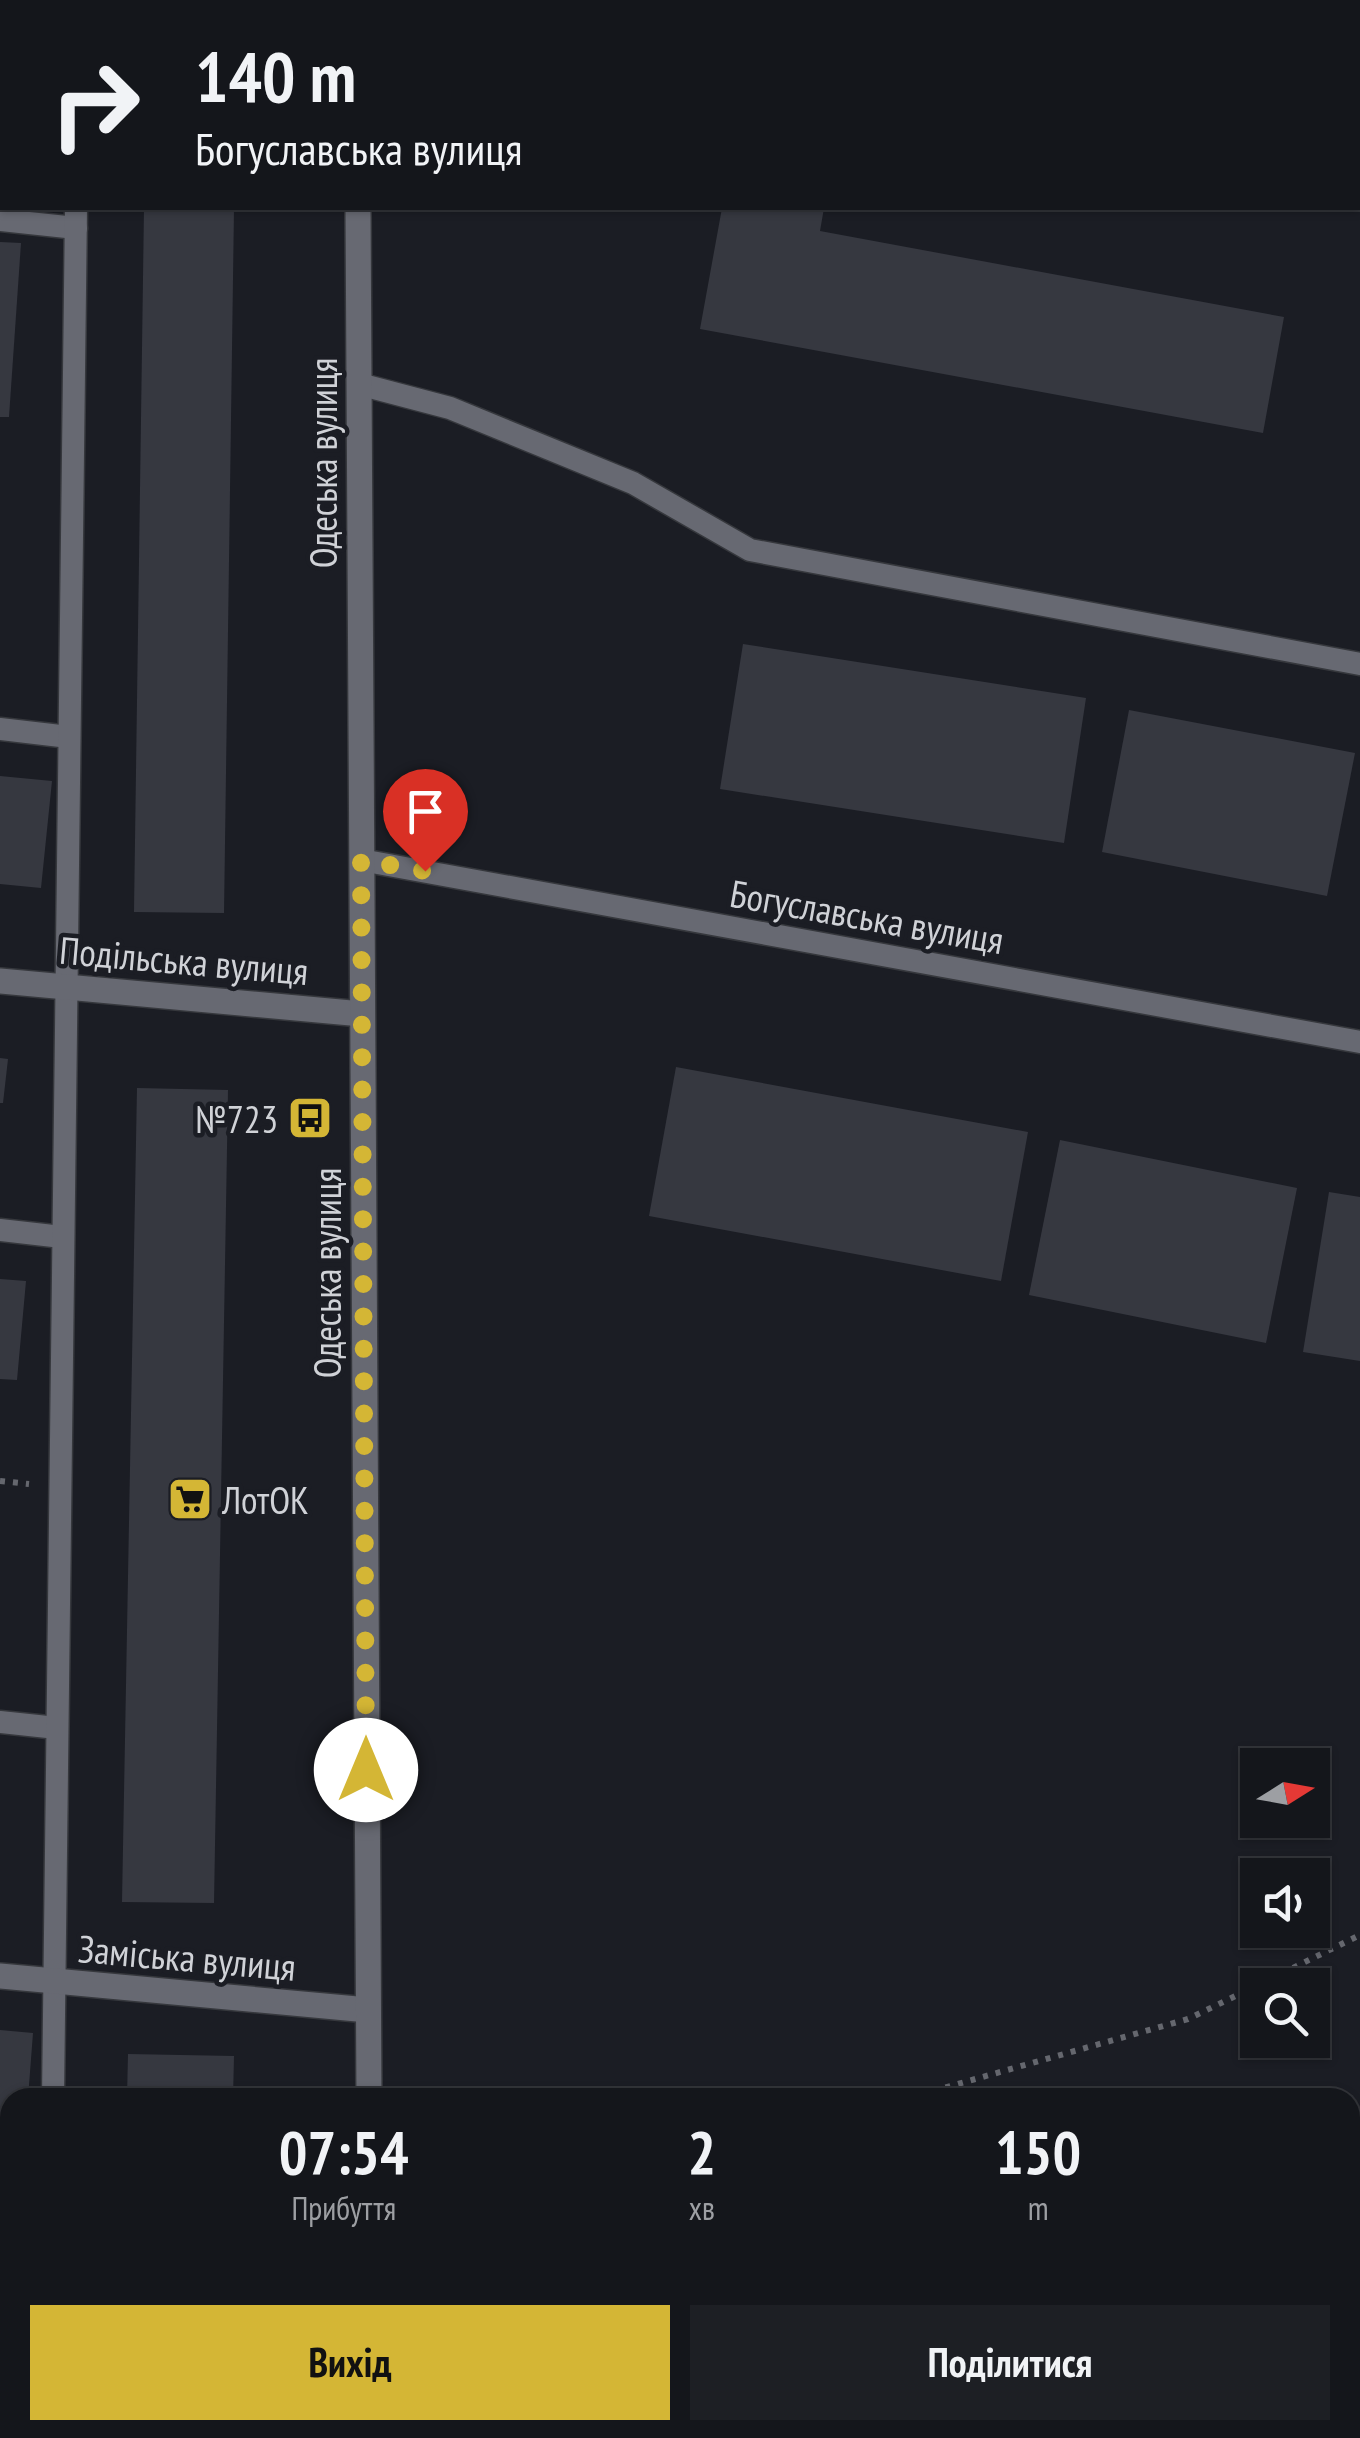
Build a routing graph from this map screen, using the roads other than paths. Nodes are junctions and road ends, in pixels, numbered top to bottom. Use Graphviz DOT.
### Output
graph roads {
  1 [pos="358,210"];
  2 [pos="76,218"];
  3 [pos="0,220"];
  4 [pos="359,384"];
  5 [pos="1360,664"];
  6 [pos="0,729"];
  7 [pos="69,736"];
  8 [pos="361,860"];
  9 [pos="0,980"];
  10 [pos="66,986"];
  11 [pos="362,1014"];
  12 [pos="1360,1042"];
  13 [pos="0,1230"];
  14 [pos="62,1238"];
  15 [pos="0,1722"];
  16 [pos="57,1728"];
  17 [pos="0,1976"];
  18 [pos="55,1983"];
  19 [pos="368,2010"];
  20 [pos="53,2088"];
  21 [pos="369,2088"];
  1 -- 4 [label="street, Одеська вулиця"];
  2 -- 3 [label="lane"];
  2 -- 7 [label="lane"];
  4 -- 5 [label="lane"];
  4 -- 8 [label="street, Одеська вулиця"];
  6 -- 7 [label="lane"];
  7 -- 10 [label="lane"];
  8 -- 11 [label="street, Одеська вулиця"];
  8 -- 12 [label="lane, Богуславська вулиця"];
  9 -- 10 [label="street, Подільська вулиця"];
  10 -- 11 [label="street, Подільська вулиця"];
  10 -- 14 [label="lane"];
  11 -- 19 [label="street, Одеська вулиця"];
  13 -- 14 [label="lane"];
  14 -- 16 [label="lane"];
  15 -- 16 [label="lane"];
  16 -- 18 [label="lane"];
  17 -- 18 [label="street, Заміська вулиця"];
  18 -- 19 [label="street, Заміська вулиця"];
  18 -- 20 [label="lane"];
  19 -- 21 [label="street, Одеська вулиця"];
}
